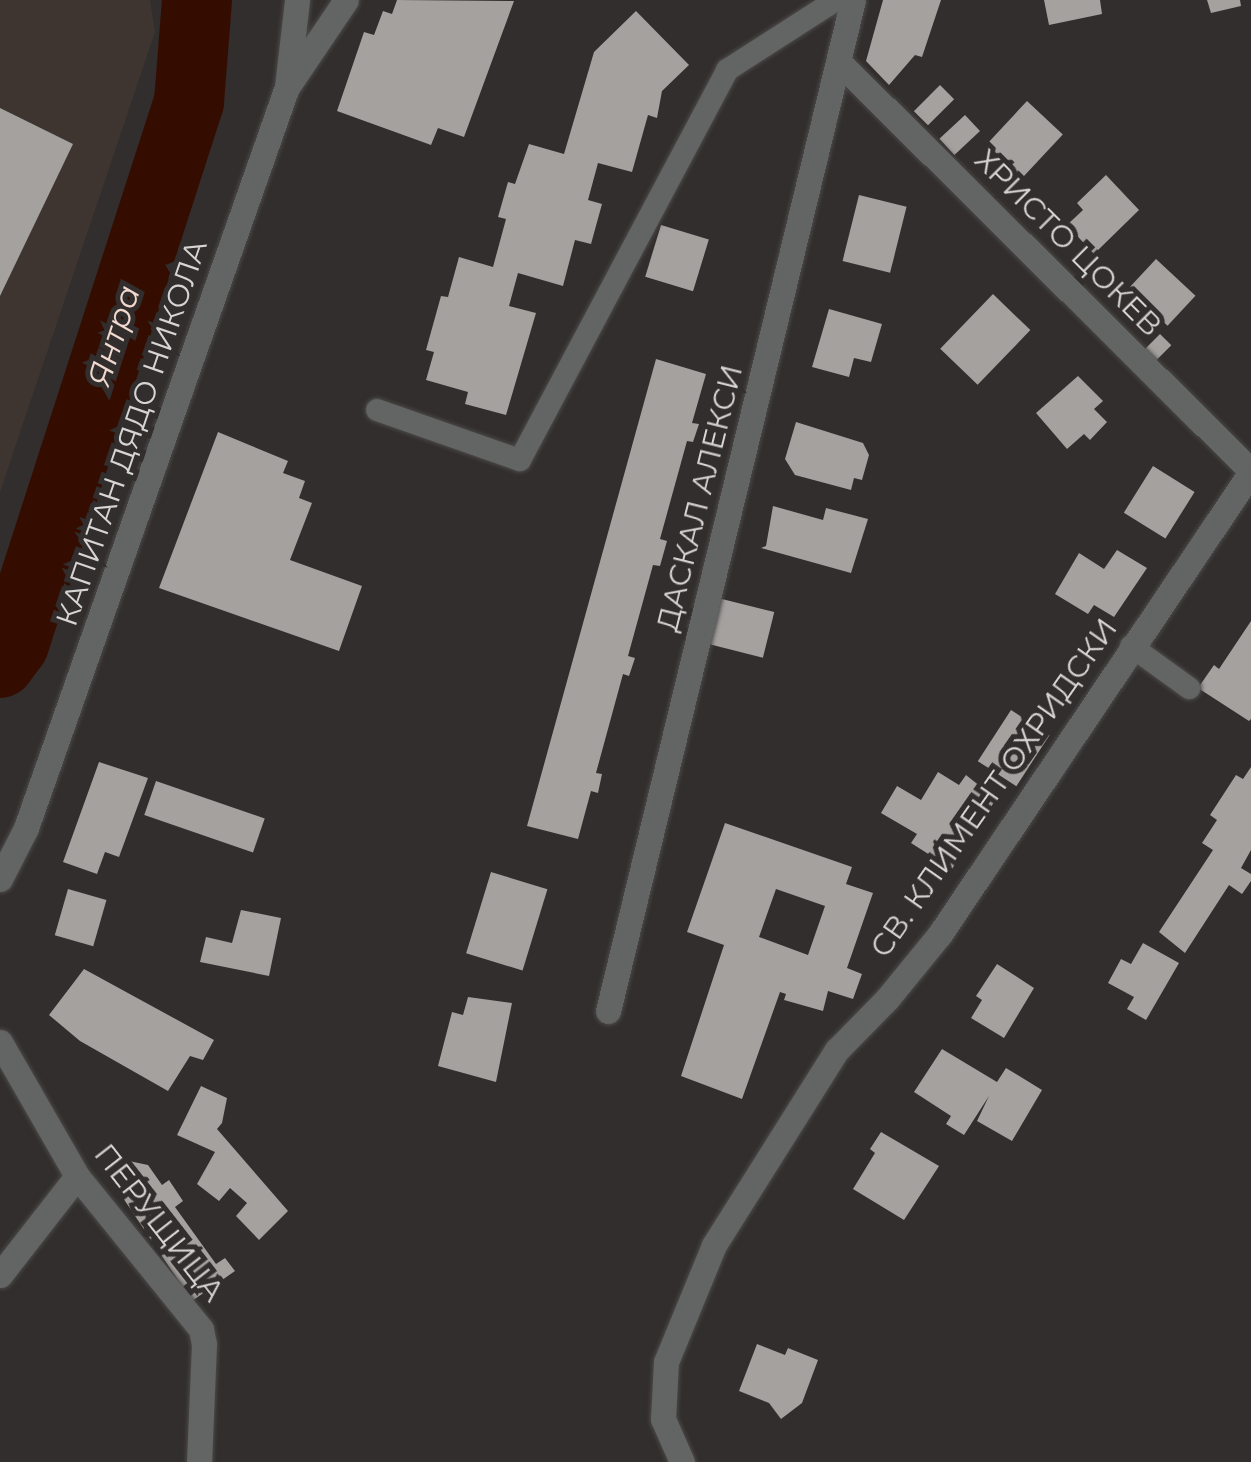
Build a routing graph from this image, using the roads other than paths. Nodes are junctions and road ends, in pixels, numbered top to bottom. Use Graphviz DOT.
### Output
graph roads {
  1 [pos="297,0"];
  2 [pos="346,0"];
  3 [pos="836,0"];
  4 [pos="852,0"];
  5 [pos="840,62"];
  6 [pos="287,88"];
  7 [pos="377,410"];
  8 [pos="1251,471"];
  9 [pos="1131,646"];
  10 [pos="1189,688"];
  11 [pos="0,879"];
  12 [pos="608,1011"];
  13 [pos="0,1042"];
  14 [pos="77,1176"];
  15 [pos="0,1275"];
  16 [pos="200,1462"];
  17 [pos="682,1462"];
  1 -- 6 [label="street, КАПИТАН ДЯДО НИКОЛА"];
  2 -- 6 [label="street"];
  3 -- 7 [label="lane"];
  4 -- 5 [label="street, ДАСКАЛ АЛЕКСИ"];
  5 -- 8 [label="street, ХРИСТО ЦОКЕВ"];
  5 -- 12 [label="street, ДАСКАЛ АЛЕКСИ"];
  6 -- 11 [label="street, КАПИТАН ДЯДО НИКОЛА"];
  8 -- 9 [label="street, СВ. КЛИМЕНТ ОХРИДСКИ"];
  9 -- 10 [label="lane"];
  9 -- 17 [label="street, СВ. КЛИМЕНТ ОХРИДСКИ"];
  13 -- 14 [label="street, ПЕРУЩИЦА"];
  14 -- 15 [label="street"];
  14 -- 16 [label="street, ПЕРУЩИЦА"];
}
